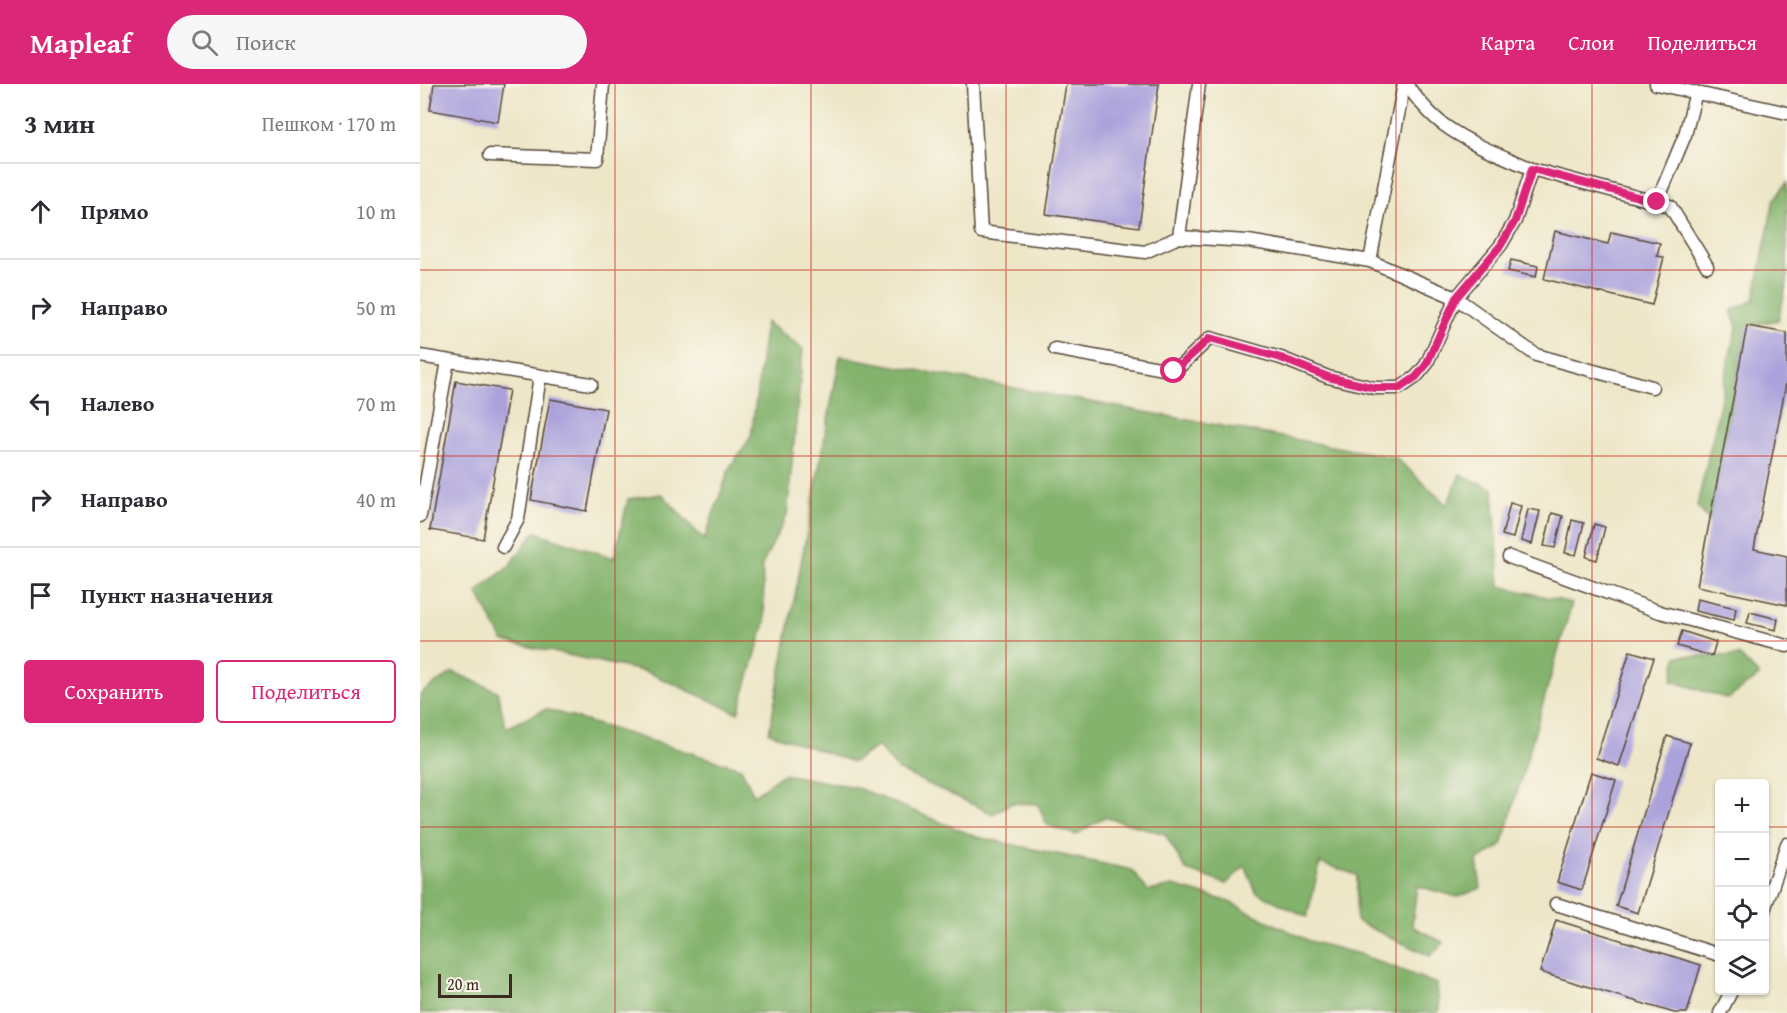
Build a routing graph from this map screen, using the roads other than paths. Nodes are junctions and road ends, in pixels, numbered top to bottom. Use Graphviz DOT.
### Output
graph roads {
  1 [pos="603,84"];
  2 [pos="973,84"];
  3 [pos="1199,84"];
  4 [pos="1405,84"];
  5 [pos="1656,84"];
  6 [pos="1696,92"];
  7 [pos="1787,113"];
  8 [pos="490,155"];
  9 [pos="1532,169"];
  10 [pos="1657,202"];
  11 [pos="1179,237"];
  12 [pos="1370,261"];
  13 [pos="1707,266"];
  14 [pos="1456,298"];
  15 [pos="1054,348"];
  16 [pos="420,356"];
  17 [pos="448,361"];
  18 [pos="540,376"];
  19 [pos="591,384"];
  20 [pos="1652,387"];
  21 [pos="420,516"];
  22 [pos="502,547"];
  23 [pos="1509,557"];
  24 [pos="1787,646"];
  25 [pos="1787,844"];
  26 [pos="1769,896"];
  27 [pos="1556,904"];
  28 [pos="1715,954"];
  29 [pos="1729,995"];
  30 [pos="1720,1013"];
  1 -- 8 [label="lane"];
  2 -- 11 [label="lane"];
  3 -- 11 [label="lane"];
  4 -- 9 [label="lane"];
  4 -- 12 [label="lane"];
  5 -- 6 [label="lane"];
  6 -- 7 [label="lane"];
  6 -- 10 [label="lane"];
  9 -- 10 [label="lane"];
  9 -- 14 [label="lane"];
  10 -- 13 [label="lane"];
  11 -- 12 [label="lane"];
  12 -- 14 [label="lane"];
  14 -- 15 [label="lane"];
  14 -- 20 [label="lane"];
  16 -- 17 [label="lane"];
  17 -- 18 [label="lane"];
  17 -- 21 [label="lane"];
  18 -- 19 [label="lane"];
  18 -- 22 [label="lane"];
  23 -- 24 [label="lane"];
  25 -- 26 [label="lane"];
  27 -- 28 [label="lane"];
  29 -- 30 [label="lane"];
}
